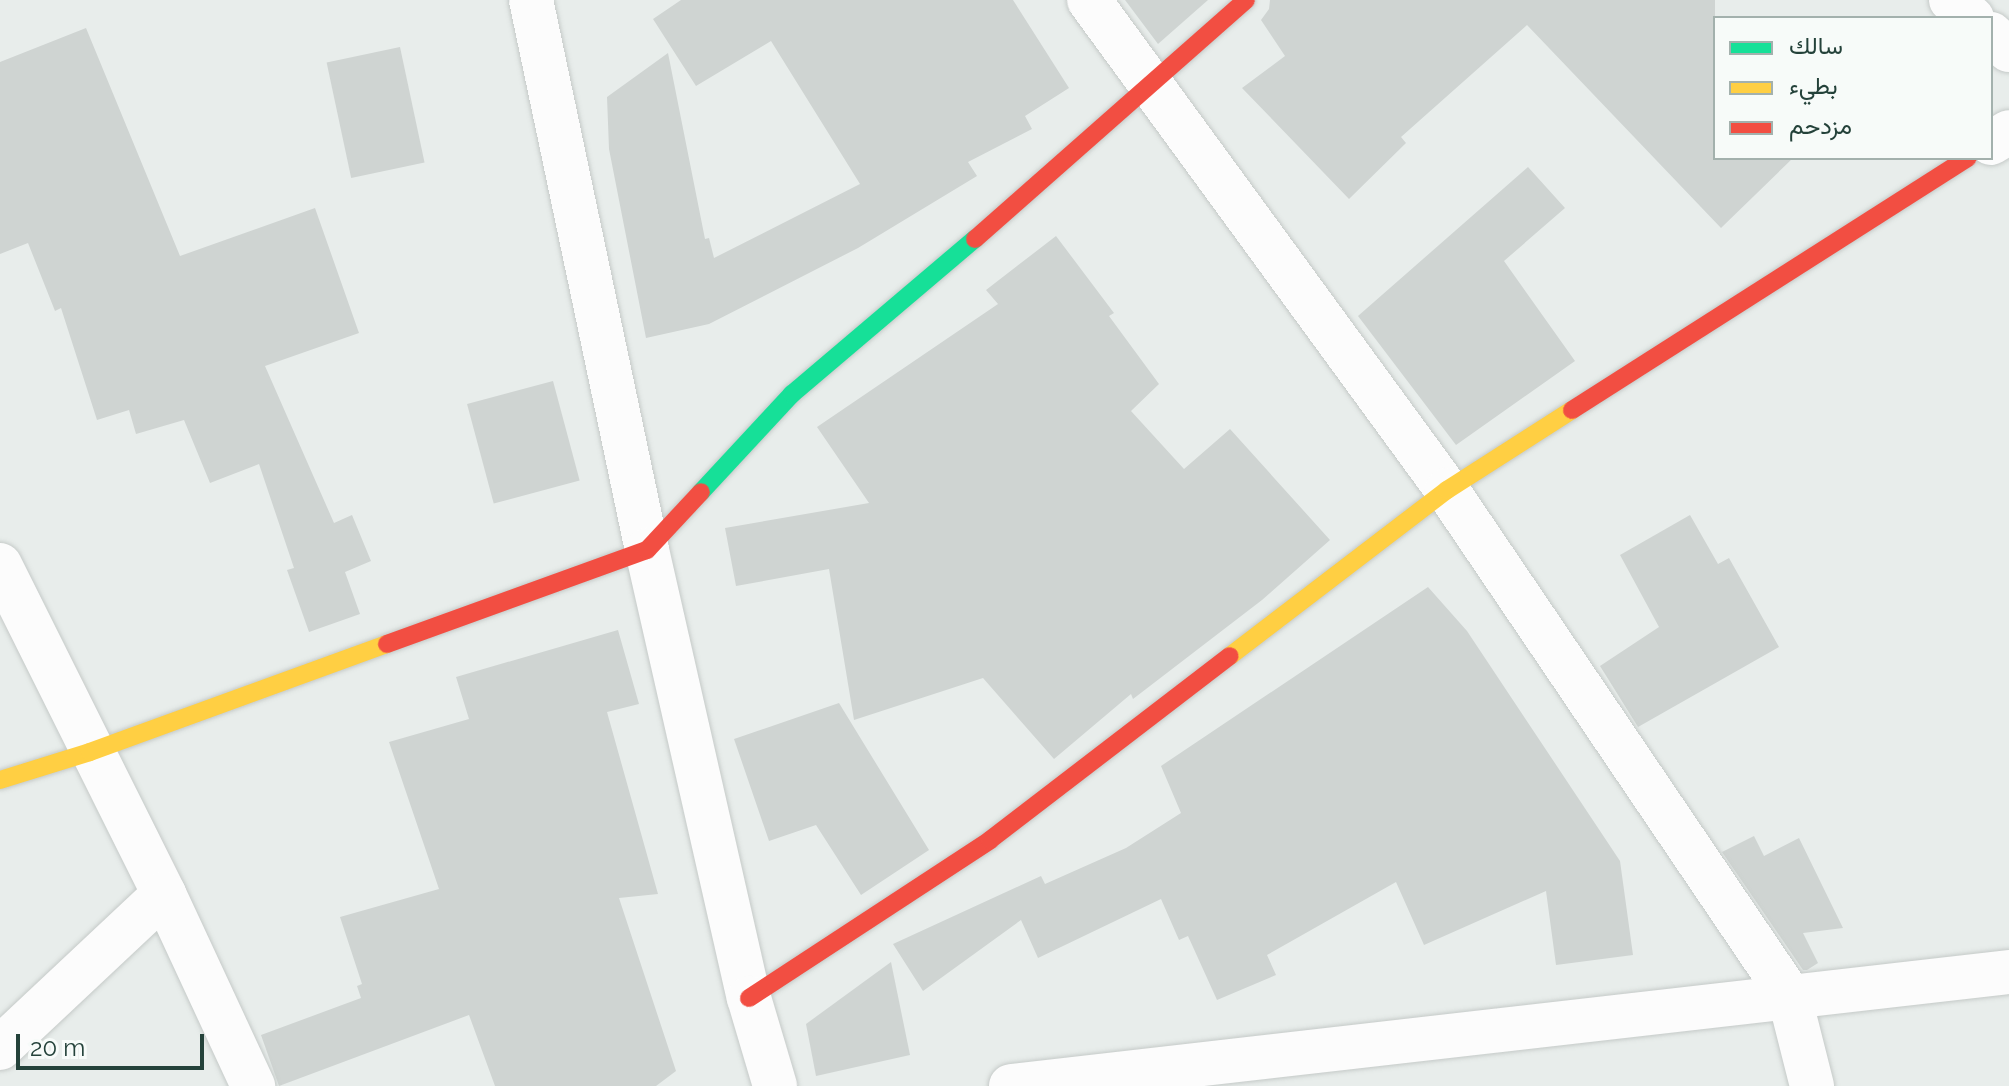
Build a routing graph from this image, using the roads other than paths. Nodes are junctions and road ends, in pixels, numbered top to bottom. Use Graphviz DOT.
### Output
graph roads {
  1 [pos="531,0"];
  2 [pos="1089,0"];
  3 [pos="1246,0"];
  4 [pos="1951,0"];
  5 [pos="1970,16"];
  6 [pos="1993,36"];
  7 [pos="2009,50"];
  8 [pos="1148,84"];
  9 [pos="1965,160"];
  10 [pos="1447,490"];
  11 [pos="647,550"];
  12 [pos="0,565"];
  13 [pos="90,752"];
  14 [pos="0,780"];
  15 [pos="164,894"];
  16 [pos="2009,972"];
  17 [pos="1789,995"];
  18 [pos="749,998"];
  19 [pos="0,1048"];
  20 [pos="1308,1070"];
  21 [pos="253,1086"];
  22 [pos="775,1086"];
  23 [pos="1011,1086"];
  24 [pos="1812,1086"];
  1 -- 11 [label="street"];
  2 -- 8 [label="street"];
  3 -- 8 [label="street"];
  4 -- 5 [label="street"];
  6 -- 7 [label="street"];
  8 -- 10 [label="street"];
  8 -- 11 [label="street"];
  9 -- 10 [label="street"];
  10 -- 17 [label="street"];
  10 -- 18 [label="street"];
  11 -- 13 [label="street"];
  11 -- 18 [label="street"];
  12 -- 13 [label="street"];
  13 -- 14 [label="street"];
  13 -- 15 [label="street"];
  15 -- 19 [label="street"];
  15 -- 21 [label="street"];
  16 -- 17 [label="street"];
  17 -- 20 [label="street"];
  17 -- 24 [label="street"];
  18 -- 22 [label="street"];
  20 -- 23 [label="street"];
}
